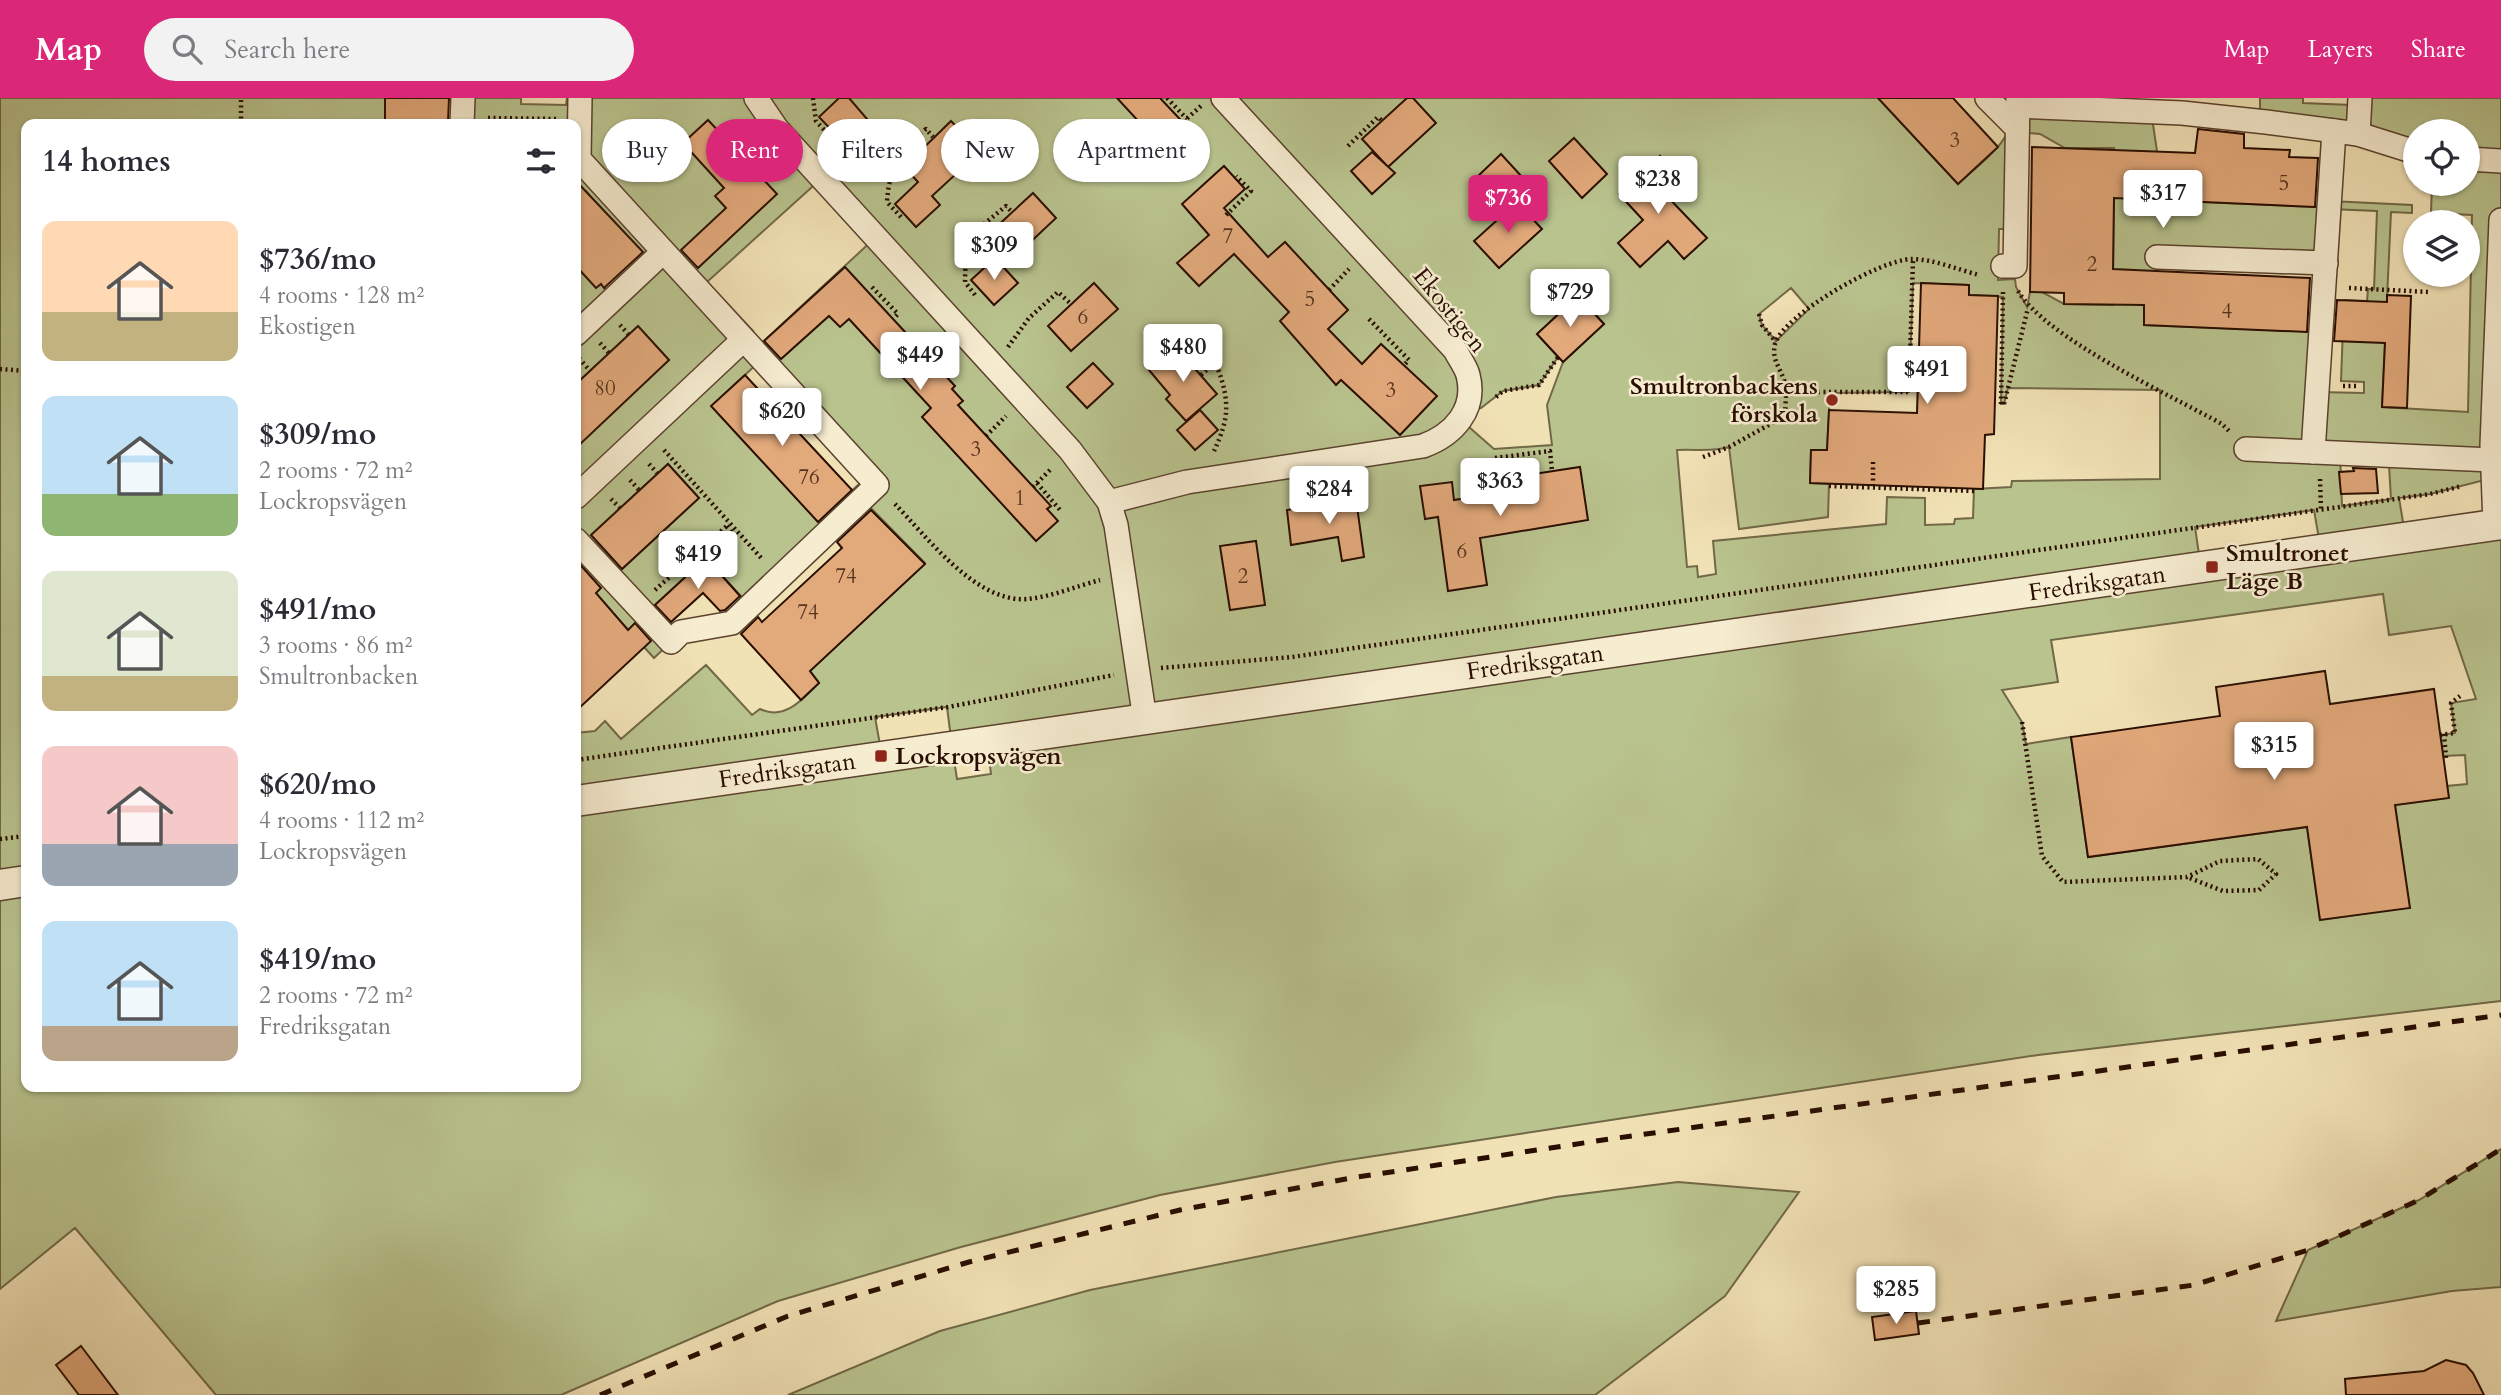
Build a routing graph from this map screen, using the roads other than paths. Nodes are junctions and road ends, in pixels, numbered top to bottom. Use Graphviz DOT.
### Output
graph roads {
  1 [pos="756,98"];
  2 [pos="1223,98"];
  3 [pos="1987,98"];
  4 [pos="2360,98"];
  5 [pos="2017,111"];
  6 [pos="2334,131"];
  7 [pos="2358,134"];
  8 [pos="2403,148"];
  9 [pos="2480,160"];
  10 [pos="581,161"];
  11 [pos="2501,161"];
  12 [pos="2501,220"];
  13 [pos="662,253"];
  14 [pos="2157,257"];
  15 [pos="2326,264"];
  16 [pos="2003,273"];
  17 [pos="581,329"];
  18 [pos="743,340"];
  19 [pos="2246,449"];
  20 [pos="2313,452"];
  21 [pos="2492,469"];
  22 [pos="581,492"];
  23 [pos="1109,502"];
  24 [pos="2499,524"];
  25 [pos="581,545"];
  26 [pos="1144,720"];
  27 [pos="581,801"];
  28 [pos="21,882"];
  29 [pos="0,885"];
  1 -- 23 [label="street"];
  2 -- 23 [label="street, Ekostigen"];
  3 -- 5 [label="street"];
  4 -- 7 [label="street"];
  5 -- 6 [label="street"];
  5 -- 16 [label="street"];
  6 -- 7 [label="street"];
  6 -- 15 [label="street"];
  7 -- 8 [label="street"];
  9 -- 11 [label="street"];
  10 -- 13 [label="street"];
  12 -- 21 [label="street"];
  13 -- 17 [label="street"];
  13 -- 18 [label="street"];
  14 -- 15 [label="street"];
  15 -- 20 [label="street"];
  18 -- 22 [label="street"];
  18 -- 25 [label="street"];
  19 -- 20 [label="street"];
  20 -- 21 [label="street"];
  21 -- 24 [label="street"];
  23 -- 26 [label="street"];
  24 -- 26 [label="street, Fredriksgatan"];
  26 -- 27 [label="street, Fredriksgatan"];
  28 -- 29 [label="street"];
}
